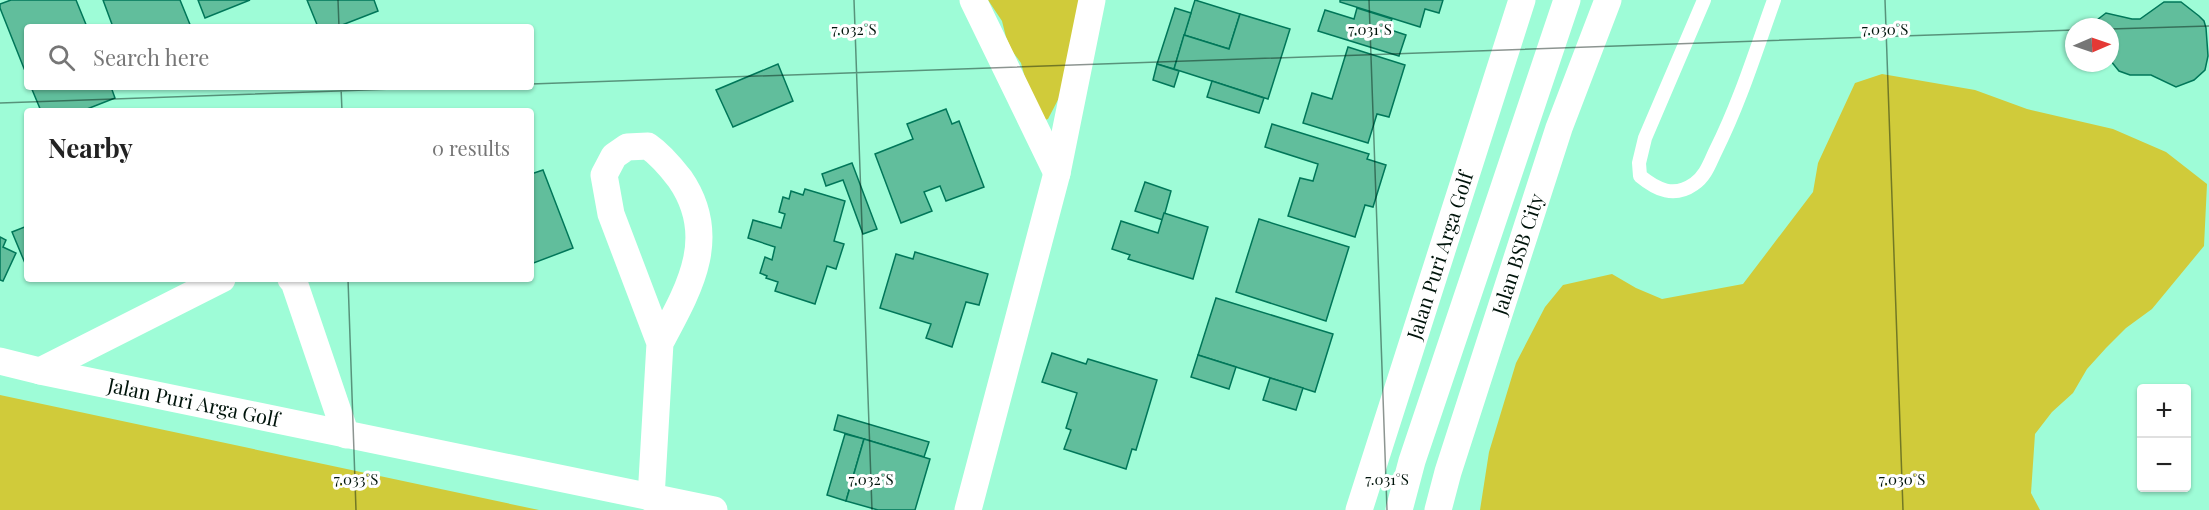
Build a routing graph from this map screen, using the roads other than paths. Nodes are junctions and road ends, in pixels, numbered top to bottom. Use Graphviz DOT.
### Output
graph roads {
  1 [pos="973,0"];
  2 [pos="1092,0"];
  3 [pos="1522,0"];
  4 [pos="1567,0"];
  5 [pos="1608,0"];
  6 [pos="1704,0"];
  7 [pos="1774,0"];
  8 [pos="1057,173"];
  9 [pos="216,282"];
  10 [pos="294,282"];
  11 [pos="660,343"];
  12 [pos="0,361"];
  13 [pos="40,371"];
  14 [pos="346,435"];
  15 [pos="651,498"];
  16 [pos="714,510"];
  17 [pos="968,510"];
  18 [pos="1359,510"];
  19 [pos="1399,510"];
  20 [pos="1438,510"];
  1 -- 8 [label="street"];
  2 -- 8 [label="street"];
  3 -- 18 [label="street, Jalan Puri Arga Golf"];
  4 -- 19 [label="street, Jalan BSB City"];
  5 -- 20 [label="street, Jalan BSB City"];
  6 -- 7 [label="lane"];
  8 -- 17 [label="street"];
  9 -- 13 [label="street"];
  10 -- 14 [label="street"];
  11 -- 11 [label="street"];
  11 -- 15 [label="street"];
  12 -- 13 [label="street, Jalan Puri Arga Golf"];
  13 -- 14 [label="street, Jalan Puri Arga Golf"];
  14 -- 15 [label="street, Jalan Puri Arga Golf"];
  15 -- 16 [label="street, Jalan Puri Arga Golf"];
}
